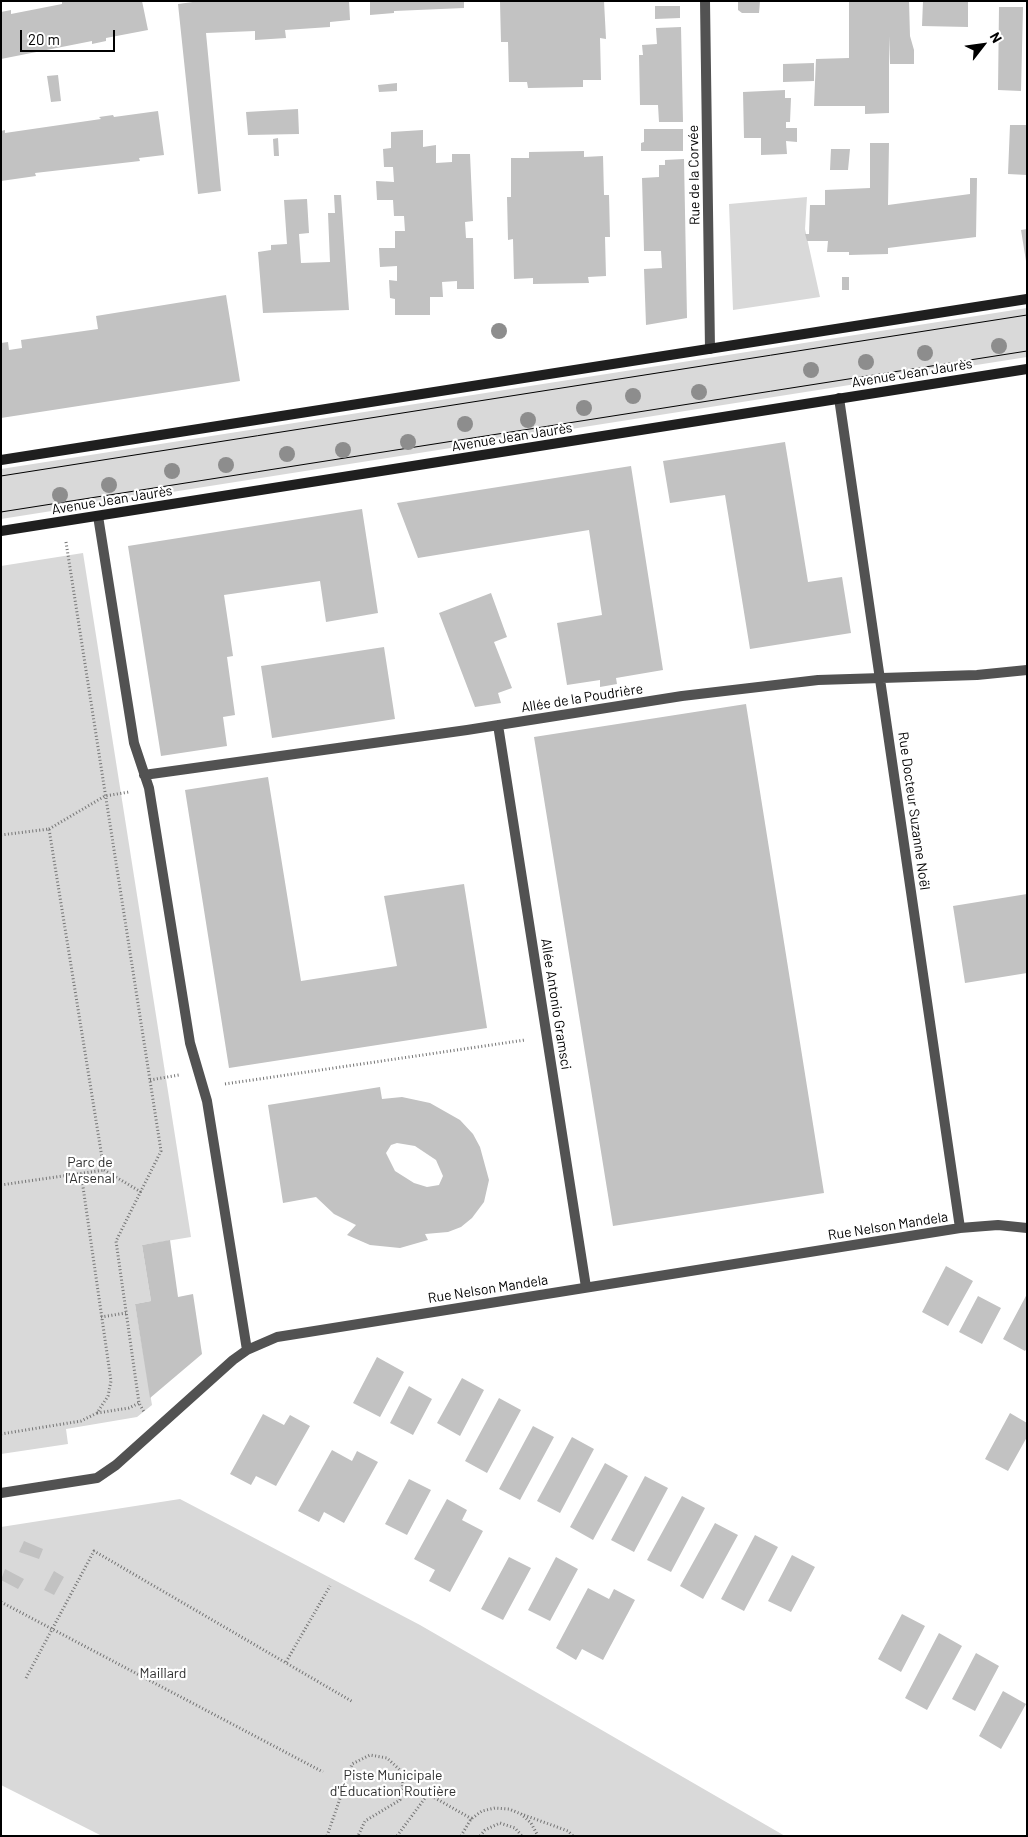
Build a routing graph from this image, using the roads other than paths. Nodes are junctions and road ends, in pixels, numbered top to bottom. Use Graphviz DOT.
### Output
graph roads {
  1 [pos="705,1"];
  2 [pos="1027,299"];
  3 [pos="710,349"];
  4 [pos="1027,369"];
  5 [pos="838,398"];
  6 [pos="1,460"];
  7 [pos="98,516"];
  8 [pos="1,531"];
  9 [pos="1027,670"];
  10 [pos="881,678"];
  11 [pos="498,726"];
  12 [pos="144,775"];
  13 [pos="960,1228"];
  14 [pos="1027,1228"];
  15 [pos="586,1287"];
  16 [pos="247,1350"];
  17 [pos="1,1493"];
  1 -- 3 [label="street, Rue de la Corvée"];
  2 -- 3 [label="main road"];
  3 -- 6 [label="main road"];
  4 -- 5 [label="main road, Avenue Jean Jaurès"];
  5 -- 7 [label="main road, Avenue Jean Jaurès"];
  5 -- 10 [label="street, Rue Docteur Suzanne Noël"];
  7 -- 8 [label="main road, Avenue Jean Jaurès"];
  7 -- 12 [label="street"];
  9 -- 10 [label="street, Allée de la Poudrière"];
  10 -- 11 [label="street, Allée de la Poudrière"];
  10 -- 13 [label="street, Rue Docteur Suzanne Noël"];
  11 -- 12 [label="street, Allée de la Poudrière"];
  11 -- 15 [label="street, Allée Antonio Gramsci"];
  12 -- 16 [label="street"];
  13 -- 14 [label="street, Rue Nelson Mandela"];
  13 -- 15 [label="street, Rue Nelson Mandela"];
  15 -- 16 [label="street, Rue Nelson Mandela"];
  16 -- 17 [label="street, Rue Nelson Mandela"];
}
